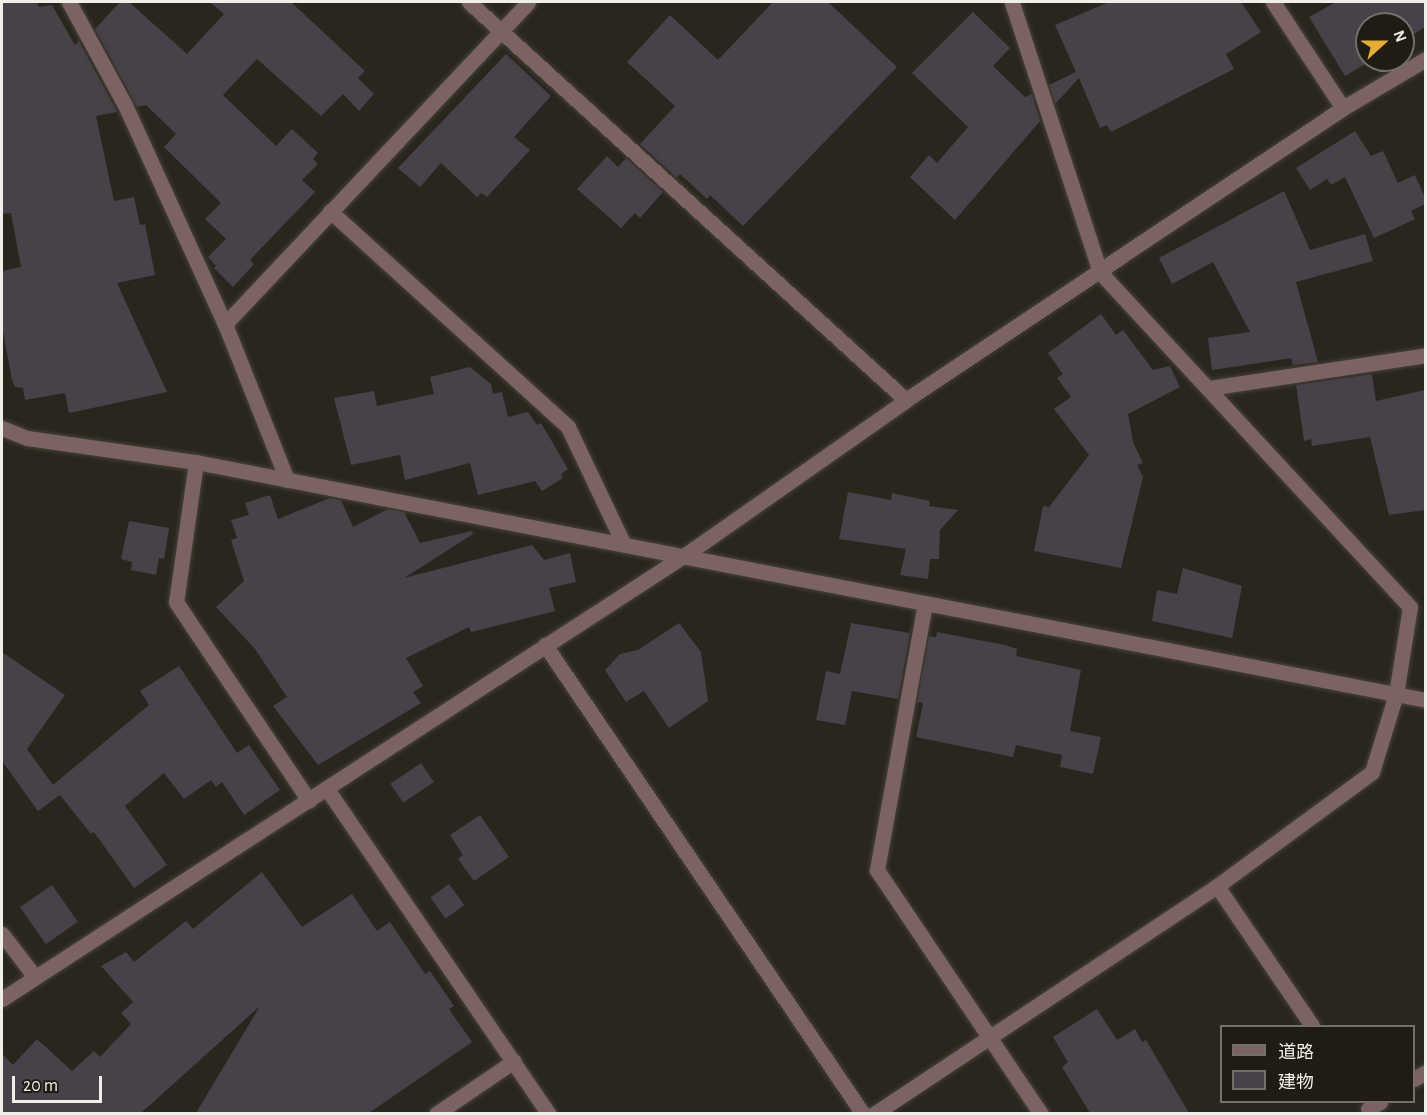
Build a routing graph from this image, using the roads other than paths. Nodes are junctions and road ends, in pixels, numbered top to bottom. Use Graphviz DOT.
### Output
graph roads {
  1 [pos="69,2"];
  2 [pos="469,2"];
  3 [pos="528,2"];
  4 [pos="1012,2"];
  5 [pos="1273,2"];
  6 [pos="500,32"];
  7 [pos="1425,59"];
  8 [pos="1343,108"];
  9 [pos="330,211"];
  10 [pos="1100,272"];
  11 [pos="225,324"];
  12 [pos="1425,355"];
  13 [pos="1209,388"];
  14 [pos="906,400"];
  15 [pos="2,428"];
  16 [pos="196,462"];
  17 [pos="287,480"];
  18 [pos="623,543"];
  19 [pos="685,555"];
  20 [pos="925,603"];
  21 [pos="545,645"];
  22 [pos="1396,694"];
  23 [pos="1425,700"];
  24 [pos="327,789"];
  25 [pos="309,801"];
  26 [pos="1217,886"];
  27 [pos="2,934"];
  28 [pos="34,977"];
  29 [pos="2,999"];
  30 [pos="1311,1025"];
  31 [pos="989,1038"];
  32 [pos="514,1061"];
  33 [pos="436,1113"];
  34 [pos="549,1113"];
  35 [pos="863,1113"];
  36 [pos="874,1113"];
  37 [pos="1041,1113"];
  1 -- 11 [label="street"];
  2 -- 6 [label="street"];
  3 -- 6 [label="street"];
  4 -- 10 [label="street"];
  5 -- 8 [label="street"];
  6 -- 9 [label="street"];
  6 -- 14 [label="street"];
  7 -- 8 [label="street"];
  8 -- 10 [label="street"];
  9 -- 11 [label="street"];
  9 -- 18 [label="street"];
  10 -- 13 [label="street"];
  10 -- 14 [label="street"];
  11 -- 17 [label="street"];
  12 -- 13 [label="street"];
  13 -- 22 [label="street"];
  14 -- 19 [label="street"];
  15 -- 16 [label="street"];
  16 -- 17 [label="street"];
  16 -- 25 [label="street"];
  17 -- 18 [label="street"];
  18 -- 19 [label="street"];
  19 -- 20 [label="street"];
  19 -- 21 [label="street"];
  20 -- 22 [label="street"];
  20 -- 31 [label="street"];
  21 -- 24 [label="street"];
  21 -- 35 [label="street"];
  22 -- 23 [label="street"];
  22 -- 26 [label="street"];
  24 -- 25 [label="street"];
  24 -- 32 [label="street"];
  25 -- 28 [label="street"];
  26 -- 30 [label="street"];
  26 -- 31 [label="street"];
  27 -- 28 [label="street"];
  28 -- 29 [label="street"];
  31 -- 36 [label="street"];
  31 -- 37 [label="street"];
  32 -- 33 [label="street"];
  32 -- 34 [label="street"];
}
